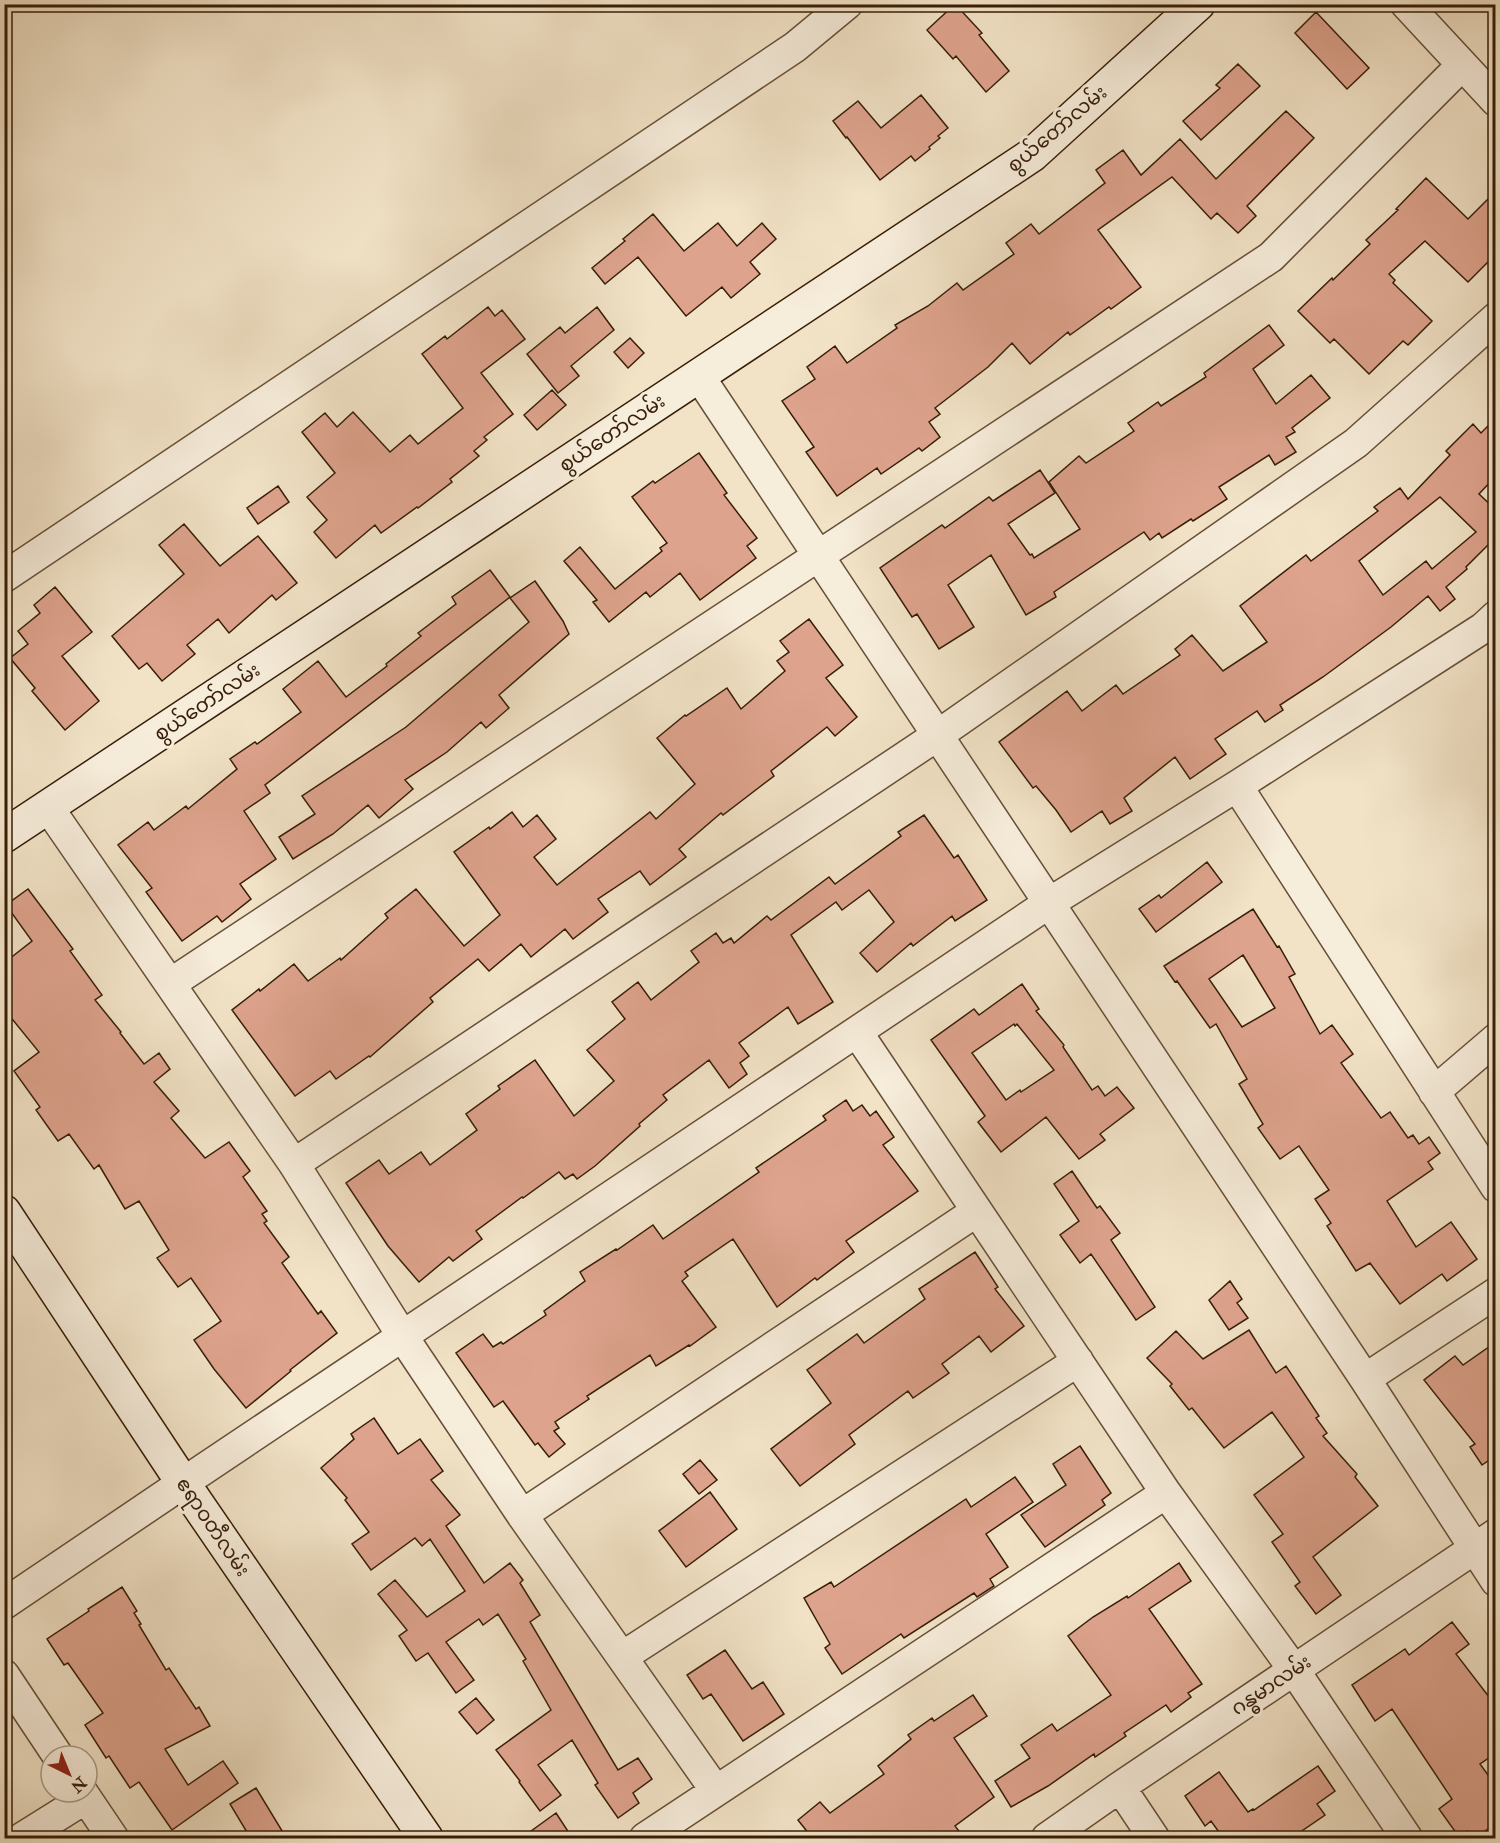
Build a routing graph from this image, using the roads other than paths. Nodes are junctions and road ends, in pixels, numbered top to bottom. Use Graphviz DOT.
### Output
graph roads {
  1 [pos="847,4"];
  2 [pos="1198,4"];
  3 [pos="1406,4"];
  4 [pos="1462,65"];
  5 [pos="1496,101"];
  6 [pos="1496,318"];
  7 [pos="699,376"];
  8 [pos="819,556"];
  9 [pos="4,577"];
  10 [pos="1496,616"];
  11 [pos="938,735"];
  12 [pos="1237,786"];
  13 [pos="48,807"];
  14 [pos="4,836"];
  15 [pos="1049,903"];
  16 [pos="170,984"];
  17 [pos="857,1032"];
  18 [pos="1496,1039"];
  19 [pos="1434,1092"];
  20 [pos="294,1164"];
  21 [pos="1496,1187"];
  22 [pos="977,1211"];
  23 [pos="4,1212"];
  24 [pos="1496,1293"];
  25 [pos="403,1337"];
  26 [pos="1078,1361"];
  27 [pos="1365,1379"];
  28 [pos="183,1483"];
  29 [pos="1166,1493"];
  30 [pos="522,1515"];
  31 [pos="1485,1541"];
  32 [pos="1496,1581"];
  33 [pos="4,1604"];
  34 [pos="622,1657"];
  35 [pos="1294,1670"];
  36 [pos="4,1675"];
  37 [pos="50,1744"];
  38 [pos="1120,1787"];
  39 [pos="716,1791"];
  40 [pos="71,1804"];
  41 [pos="90,1804"];
  42 [pos="22,1839"];
  43 [pos="113,1839"];
  44 [pos="426,1839"];
  45 [pos="645,1839"];
  46 [pos="1047,1839"];
  47 [pos="1154,1839"];
  48 [pos="1407,1839"];
  1 -- 9 [label="street"];
  2 -- 7 [label="street, စွယ်တော်လမ်း"];
  3 -- 4 [label="street"];
  4 -- 5 [label="street"];
  4 -- 8 [label="street"];
  6 -- 11 [label="street"];
  7 -- 8 [label="street"];
  7 -- 13 [label="street, စွယ်တော်လမ်း"];
  8 -- 11 [label="street"];
  8 -- 16 [label="street"];
  10 -- 12 [label="street"];
  11 -- 15 [label="street"];
  11 -- 20 [label="street"];
  12 -- 15 [label="street"];
  12 -- 19 [label="street"];
  13 -- 14 [label="street, စွယ်တော်လမ်း"];
  13 -- 16 [label="street"];
  15 -- 17 [label="street"];
  15 -- 27 [label="street"];
  16 -- 20 [label="street"];
  17 -- 22 [label="street"];
  17 -- 25 [label="street"];
  18 -- 19 [label="street"];
  19 -- 21 [label="street"];
  20 -- 25 [label="street"];
  22 -- 26 [label="street"];
  22 -- 30 [label="street"];
  23 -- 28 [label="street, ဧရာဝတီလမ်း"];
  24 -- 27 [label="street"];
  25 -- 28 [label="street"];
  25 -- 30 [label="street"];
  26 -- 29 [label="street"];
  26 -- 34 [label="street"];
  27 -- 31 [label="street"];
  28 -- 33 [label="street"];
  28 -- 44 [label="street, ဧရာဝတီလမ်း"];
  29 -- 35 [label="street"];
  29 -- 39 [label="street"];
  30 -- 34 [label="street"];
  31 -- 32 [label="street"];
  31 -- 35 [label="street, ဂန္ဓမာလမ်း"];
  34 -- 39 [label="street"];
  35 -- 38 [label="street, ဂန္ဓမာလမ်း"];
  35 -- 48 [label="street"];
  36 -- 37 [label="street"];
  38 -- 46 [label="street, ဂန္ဓမာလမ်း"];
  38 -- 47 [label="street"];
  39 -- 45 [label="street"];
  40 -- 42 [label="street"];
  41 -- 43 [label="street"];
}
